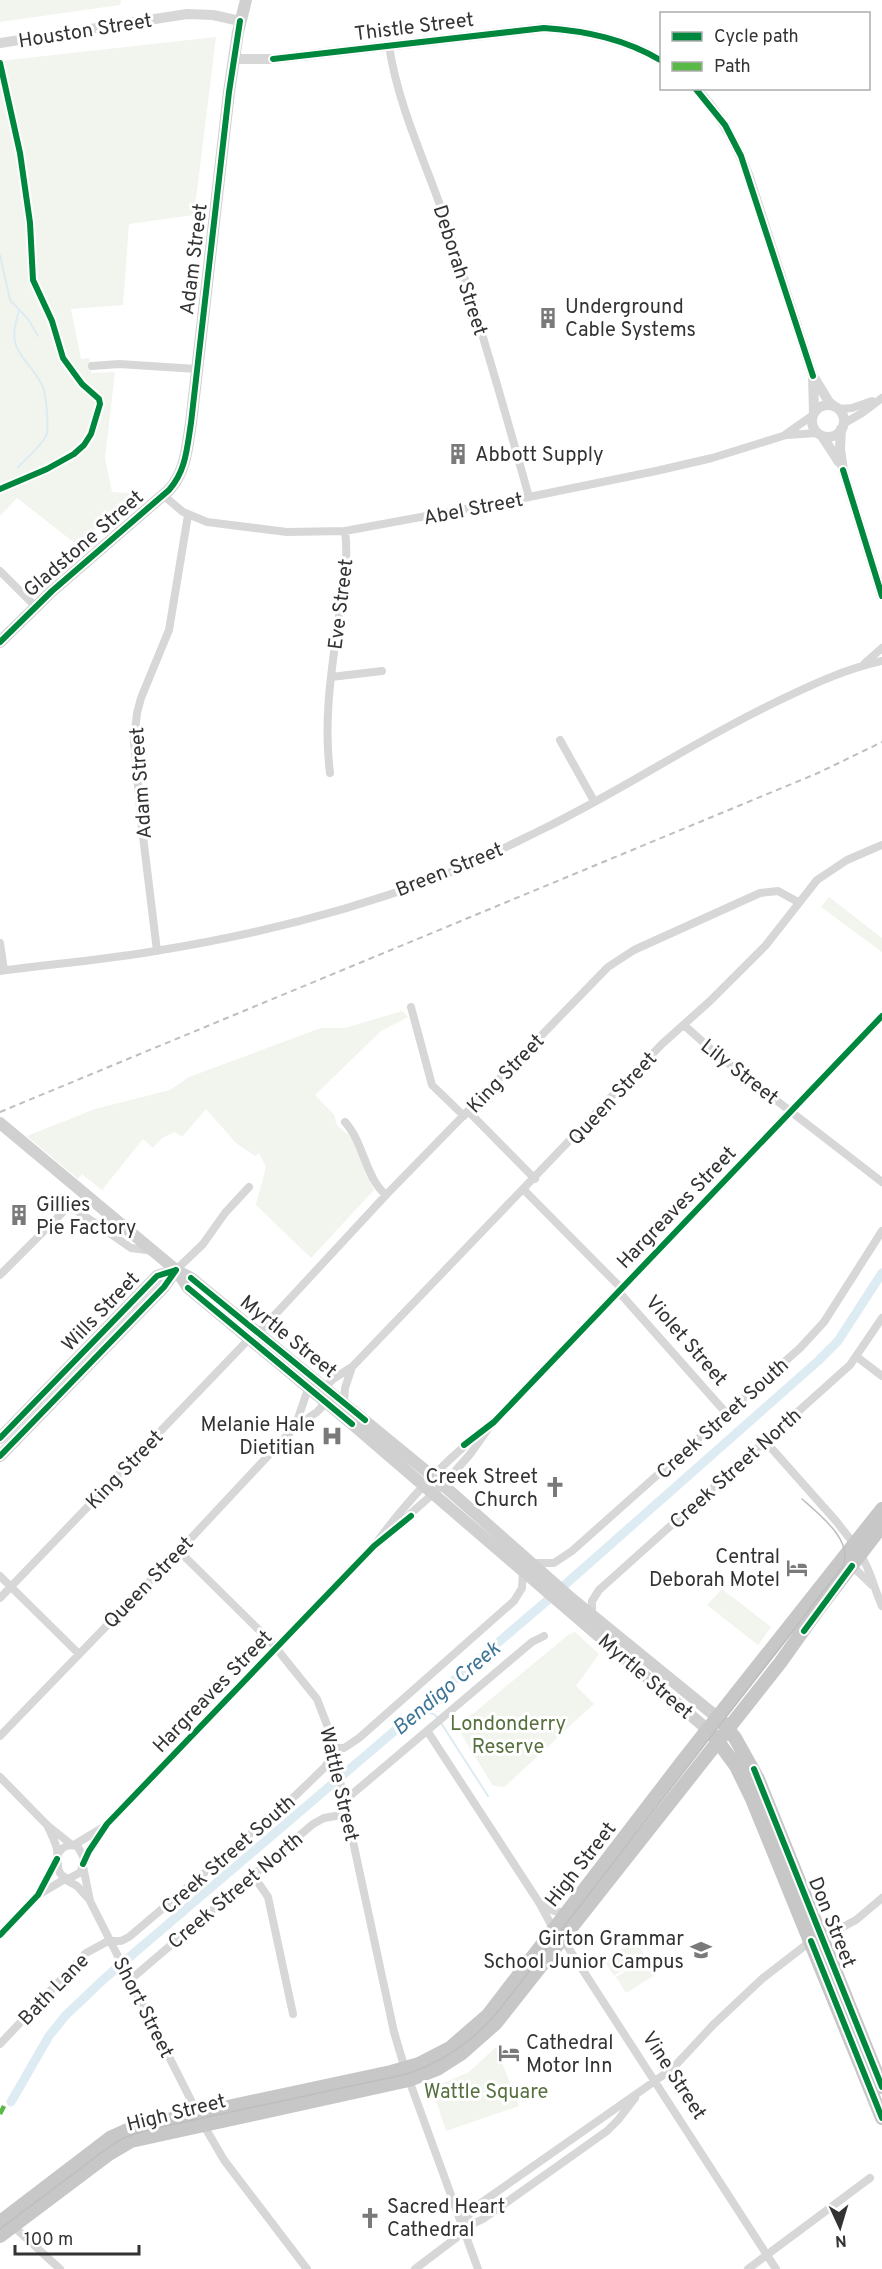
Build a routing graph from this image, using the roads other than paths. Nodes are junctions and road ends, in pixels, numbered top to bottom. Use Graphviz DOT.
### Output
graph roads {
  1 [pos="246,0"];
  2 [pos="240,21"];
  3 [pos="0,43"];
  4 [pos="389,46"];
  5 [pos="233,59"];
  6 [pos="660,60"];
  7 [pos="697,90"];
  8 [pos="92,366"];
  9 [pos="197,369"];
  10 [pos="813,376"];
  11 [pos="882,398"];
  12 [pos="836,408"];
  13 [pos="813,414"];
  14 [pos="842,426"];
  15 [pos="786,435"];
  16 [pos="820,435"];
  17 [pos="843,470"];
  18 [pos="164,495"];
  19 [pos="529,497"];
  20 [pos="188,515"];
  21 [pos="345,531"];
  22 [pos="0,572"];
  23 [pos="882,596"];
  24 [pos="36,606"];
  25 [pos="0,642"];
  26 [pos="882,648"];
  27 [pos="882,661"];
  28 [pos="863,664"];
  29 [pos="382,671"];
  30 [pos="331,676"];
  31 [pos="560,740"];
  32 [pos="330,772"];
  33 [pos="594,801"];
  34 [pos="882,845"];
  35 [pos="798,902"];
  36 [pos="0,943"];
  37 [pos="157,951"];
  38 [pos="2,971"];
  39 [pos="411,1007"];
  40 [pos="882,1016"];
  41 [pos="684,1025"];
  42 [pos="791,1111"];
  43 [pos="466,1113"];
  44 [pos="0,1122"];
  45 [pos="345,1122"];
  46 [pos="535,1179"];
  47 [pos="882,1182"];
  48 [pos="249,1187"];
  49 [pos="524,1190"];
  50 [pos="386,1195"];
  51 [pos="882,1231"];
  52 [pos="154,1251"];
  53 [pos="176,1270"];
  54 [pos="0,1275"];
  55 [pos="620,1289"];
  56 [pos="882,1318"];
  57 [pos="254,1336"];
  58 [pos="857,1357"];
  59 [pos="352,1367"];
  60 [pos="882,1376"];
  61 [pos="322,1394"];
  62 [pos="344,1402"];
  63 [pos="727,1414"];
  64 [pos="494,1422"];
  65 [pos="294,1427"];
  66 [pos="0,1438"];
  67 [pos="765,1441"];
  68 [pos="0,1456"];
  69 [pos="432,1476"];
  70 [pos="443,1485"];
  71 [pos="423,1486"];
  72 [pos="434,1495"];
  73 [pos="882,1509"];
  74 [pos="882,1526"];
  75 [pos="374,1546"];
  76 [pos="857,1549"];
  77 [pos="179,1551"];
  78 [pos="847,1562"];
  79 [pos="526,1567"];
  80 [pos="0,1576"];
  81 [pos="11,1587"];
  82 [pos="874,1588"];
  83 [pos="0,1598"];
  84 [pos="568,1602"];
  85 [pos="882,1606"];
  86 [pos="808,1613"];
  87 [pos="592,1615"];
  88 [pos="544,1636"];
  89 [pos="276,1648"];
  90 [pos="79,1654"];
  91 [pos="718,1718"];
  92 [pos="728,1729"];
  93 [pos="708,1730"];
  94 [pos="428,1732"];
  95 [pos="0,1736"];
  96 [pos="718,1741"];
  97 [pos="334,1750"];
  98 [pos="0,1778"];
  99 [pos="344,1801"];
  100 [pos="347,1814"];
  101 [pos="107,1824"];
  102 [pos="47,1826"];
  103 [pos="73,1845"];
  104 [pos="57,1858"];
  105 [pos="83,1865"];
  106 [pos="253,1875"];
  107 [pos="66,1879"];
  108 [pos="38,1895"];
  109 [pos="882,1898"];
  110 [pos="90,1901"];
  111 [pos="540,1904"];
  112 [pos="568,1912"];
  113 [pos="805,1912"];
  114 [pos="558,1934"];
  115 [pos="0,1935"];
  116 [pos="110,1940"];
  117 [pos="815,1942"];
  118 [pos="128,1977"];
  119 [pos="293,2014"];
  120 [pos="0,2044"];
  121 [pos="407,2074"];
  122 [pos="656,2080"];
  123 [pos="882,2087"];
  124 [pos="641,2091"];
  125 [pos="882,2118"];
  126 [pos="200,2119"];
  127 [pos="870,2178"];
  128 [pos="6,2222"];
  129 [pos="462,2229"];
  130 [pos="0,2236"];
  131 [pos="767,2254"];
  132 [pos="60,2269"];
  133 [pos="307,2269"];
  134 [pos="414,2269"];
  135 [pos="478,2269"];
  136 [pos="748,2269"];
  137 [pos="776,2269"];
  1 -- 2 [label="main road, Adam Street"];
  2 -- 3 [label="street, Houston Street"];
  2 -- 5 [label="main road, Adam Street"];
  4 -- 5 [label="street, Thistle Street"];
  4 -- 6 [label="street, Thistle Street"];
  4 -- 19 [label="street, Deborah Street"];
  5 -- 9 [label="main road, Adam Street"];
  7 -- 10 [label="street"];
  8 -- 9 [label="street"];
  9 -- 18 [label="main road, Adam Street"];
  10 -- 12 [label="street"];
  10 -- 13 [label="street"];
  11 -- 12 [label="street"];
  11 -- 14 [label="street"];
  12 -- 13 [label="street"];
  12 -- 14 [label="street"];
  13 -- 15 [label="street, Abel Street"];
  13 -- 16 [label="street"];
  14 -- 16 [label="street"];
  14 -- 17 [label="street"];
  15 -- 16 [label="street, Abel Street"];
  15 -- 19 [label="street, Abel Street"];
  16 -- 17 [label="street"];
  17 -- 23 [label="street"];
  18 -- 20 [label="street, Abel Street"];
  18 -- 24 [label="main road, Gladstone Street"];
  19 -- 21 [label="street, Abel Street"];
  20 -- 21 [label="street, Abel Street"];
  20 -- 37 [label="street, Adam Street"];
  21 -- 30 [label="street, Eve Street"];
  22 -- 24 [label="street"];
  24 -- 25 [label="main road, Gladstone Street"];
  26 -- 28 [label="street, Breen Street"];
  27 -- 28 [label="street, Breen Street"];
  28 -- 33 [label="street, Breen Street"];
  29 -- 30 [label="street"];
  30 -- 32 [label="street, Eve Street"];
  31 -- 33 [label="street"];
  33 -- 37 [label="street, Breen Street"];
  34 -- 35 [label="street, Queen Street"];
  35 -- 41 [label="street, Queen Street"];
  35 -- 43 [label="street, King Street"];
  36 -- 38 [label="street"];
  37 -- 38 [label="street, Breen Street"];
  39 -- 43 [label="street"];
  40 -- 42 [label="street, Hargreaves Street"];
  41 -- 42 [label="street, Lily Street"];
  41 -- 46 [label="street, Queen Street"];
  42 -- 47 [label="street, Lily Street"];
  42 -- 55 [label="street, Hargreaves Street"];
  43 -- 46 [label="street"];
  43 -- 50 [label="street, King Street"];
  44 -- 52 [label="main road, Myrtle Street"];
  45 -- 50 [label="street"];
  46 -- 49 [label="street, Queen Street"];
  48 -- 53 [label="street, Wills Street"];
  49 -- 55 [label="street, Violet Street"];
  49 -- 59 [label="street, Queen Street"];
  50 -- 57 [label="street, King Street"];
  51 -- 63 [label="street, Creek Street South"];
  52 -- 53 [label="main road, Myrtle Street"];
  52 -- 54 [label="street"];
  53 -- 57 [label="main road, Myrtle Street"];
  53 -- 66 [label="main road, Wills Street"];
  53 -- 68 [label="main road, Wills Street"];
  55 -- 63 [label="street, Violet Street"];
  55 -- 64 [label="street, Hargreaves Street"];
  56 -- 58 [label="street, Creek Street North"];
  57 -- 61 [label="main road, Myrtle Street"];
  57 -- 61 [label="main road, Myrtle Street"];
  57 -- 81 [label="street, King Street"];
  58 -- 60 [label="street"];
  58 -- 67 [label="street, Creek Street North"];
  59 -- 61 [label="street, Queen Street"];
  59 -- 62 [label="street, Queen Street"];
  61 -- 62 [label="main road, Myrtle Street"];
  61 -- 65 [label="street, Queen Street"];
  61 -- 65 [label="street, Queen Street"];
  61 -- 71 [label="main road, Myrtle Street"];
  62 -- 69 [label="main road, Myrtle Street"];
  63 -- 79 [label="street, Creek Street South"];
  64 -- 69 [label="street, Hargreaves Street"];
  64 -- 70 [label="street, Hargreaves Street"];
  65 -- 77 [label="street, Queen Street"];
  67 -- 76 [label="street"];
  67 -- 87 [label="street, Creek Street North"];
  69 -- 70 [label="main road, Myrtle Street"];
  69 -- 71 [label="street, Hargreaves Street"];
  70 -- 72 [label="street, Hargreaves Street"];
  70 -- 79 [label="main road, Myrtle Street"];
  71 -- 72 [label="main road, Myrtle Street"];
  71 -- 75 [label="street, Hargreaves Street"];
  72 -- 75 [label="street, Hargreaves Street"];
  72 -- 79 [label="main road, Myrtle Street"];
  73 -- 76 [label="highway, High Street"];
  74 -- 76 [label="highway, High Street"];
  75 -- 89 [label="street, Hargreaves Street"];
  76 -- 78 [label="highway, High Street"];
  76 -- 82 [label="street"];
  77 -- 89 [label="street, Wattle Street"];
  77 -- 90 [label="street, Queen Street"];
  78 -- 82 [label="street"];
  78 -- 86 [label="highway, High Street"];
  79 -- 84 [label="main road, Myrtle Street"];
  79 -- 97 [label="street"];
  80 -- 81 [label="street"];
  81 -- 83 [label="street, King Street"];
  81 -- 90 [label="street"];
  82 -- 85 [label="street"];
  84 -- 87 [label="main road, Myrtle Street"];
  84 -- 93 [label="main road, Myrtle Street"];
  86 -- 91 [label="highway, High Street"];
  86 -- 92 [label="highway, High Street"];
  87 -- 91 [label="main road, Myrtle Street"];
  88 -- 94 [label="street"];
  89 -- 97 [label="street, Wattle Street"];
  89 -- 101 [label="street, Hargreaves Street"];
  90 -- 95 [label="street, Queen Street"];
  91 -- 92 [label="highway, Don Street"];
  91 -- 93 [label="highway, High Street"];
  92 -- 96 [label="highway, High Street"];
  92 -- 113 [label="highway, Don Street"];
  93 -- 96 [label="highway, Don Street"];
  93 -- 112 [label="highway, High Street"];
  94 -- 99 [label="street"];
  94 -- 111 [label="street, Vine Street"];
  96 -- 113 [label="highway, Don Street"];
  96 -- 114 [label="highway, High Street"];
  97 -- 99 [label="street, Wattle Street"];
  97 -- 116 [label="street, Creek Street South"];
  98 -- 102 [label="street"];
  99 -- 100 [label="street, Wattle Street"];
  100 -- 106 [label="street, Creek Street North"];
  100 -- 121 [label="street, Wattle Street"];
  101 -- 103 [label="street, Hargreaves Street"];
  101 -- 105 [label="street, Hargreaves Street"];
  102 -- 103 [label="street"];
  102 -- 104 [label="street"];
  103 -- 104 [label="street"];
  103 -- 105 [label="street"];
  104 -- 107 [label="street"];
  104 -- 108 [label="street"];
  105 -- 107 [label="street"];
  105 -- 110 [label="street, Short Street"];
  106 -- 118 [label="street, Creek Street North"];
  106 -- 119 [label="street"];
  107 -- 108 [label="street"];
  107 -- 110 [label="street, Short Street"];
  108 -- 115 [label="street"];
  109 -- 117 [label="street"];
  110 -- 116 [label="street, Short Street"];
  111 -- 112 [label="street"];
  111 -- 114 [label="street, Vine Street"];
  112 -- 114 [label="highway, High Street"];
  113 -- 117 [label="highway, Don Street"];
  114 -- 121 [label="highway, High Street"];
  114 -- 122 [label="street, Vine Street"];
  116 -- 118 [label="street, Short Street"];
  116 -- 120 [label="street, Bath Lane"];
  117 -- 122 [label="street"];
  117 -- 123 [label="highway, Don Street"];
  117 -- 125 [label="highway, Don Street"];
  118 -- 126 [label="street, Short Street"];
  121 -- 126 [label="highway, High Street"];
  121 -- 129 [label="street, Wattle Street"];
  122 -- 124 [label="street"];
  122 -- 131 [label="street, Vine Street"];
  124 -- 129 [label="street"];
  124 -- 129 [label="street"];
  126 -- 128 [label="highway, High Street"];
  126 -- 133 [label="street, Short Street"];
  127 -- 131 [label="street"];
  128 -- 130 [label="highway, High Street"];
  128 -- 132 [label="street"];
  129 -- 134 [label="street"];
  129 -- 135 [label="street, Wattle Street"];
  131 -- 136 [label="street"];
  131 -- 137 [label="street, Vine Street"];
}
